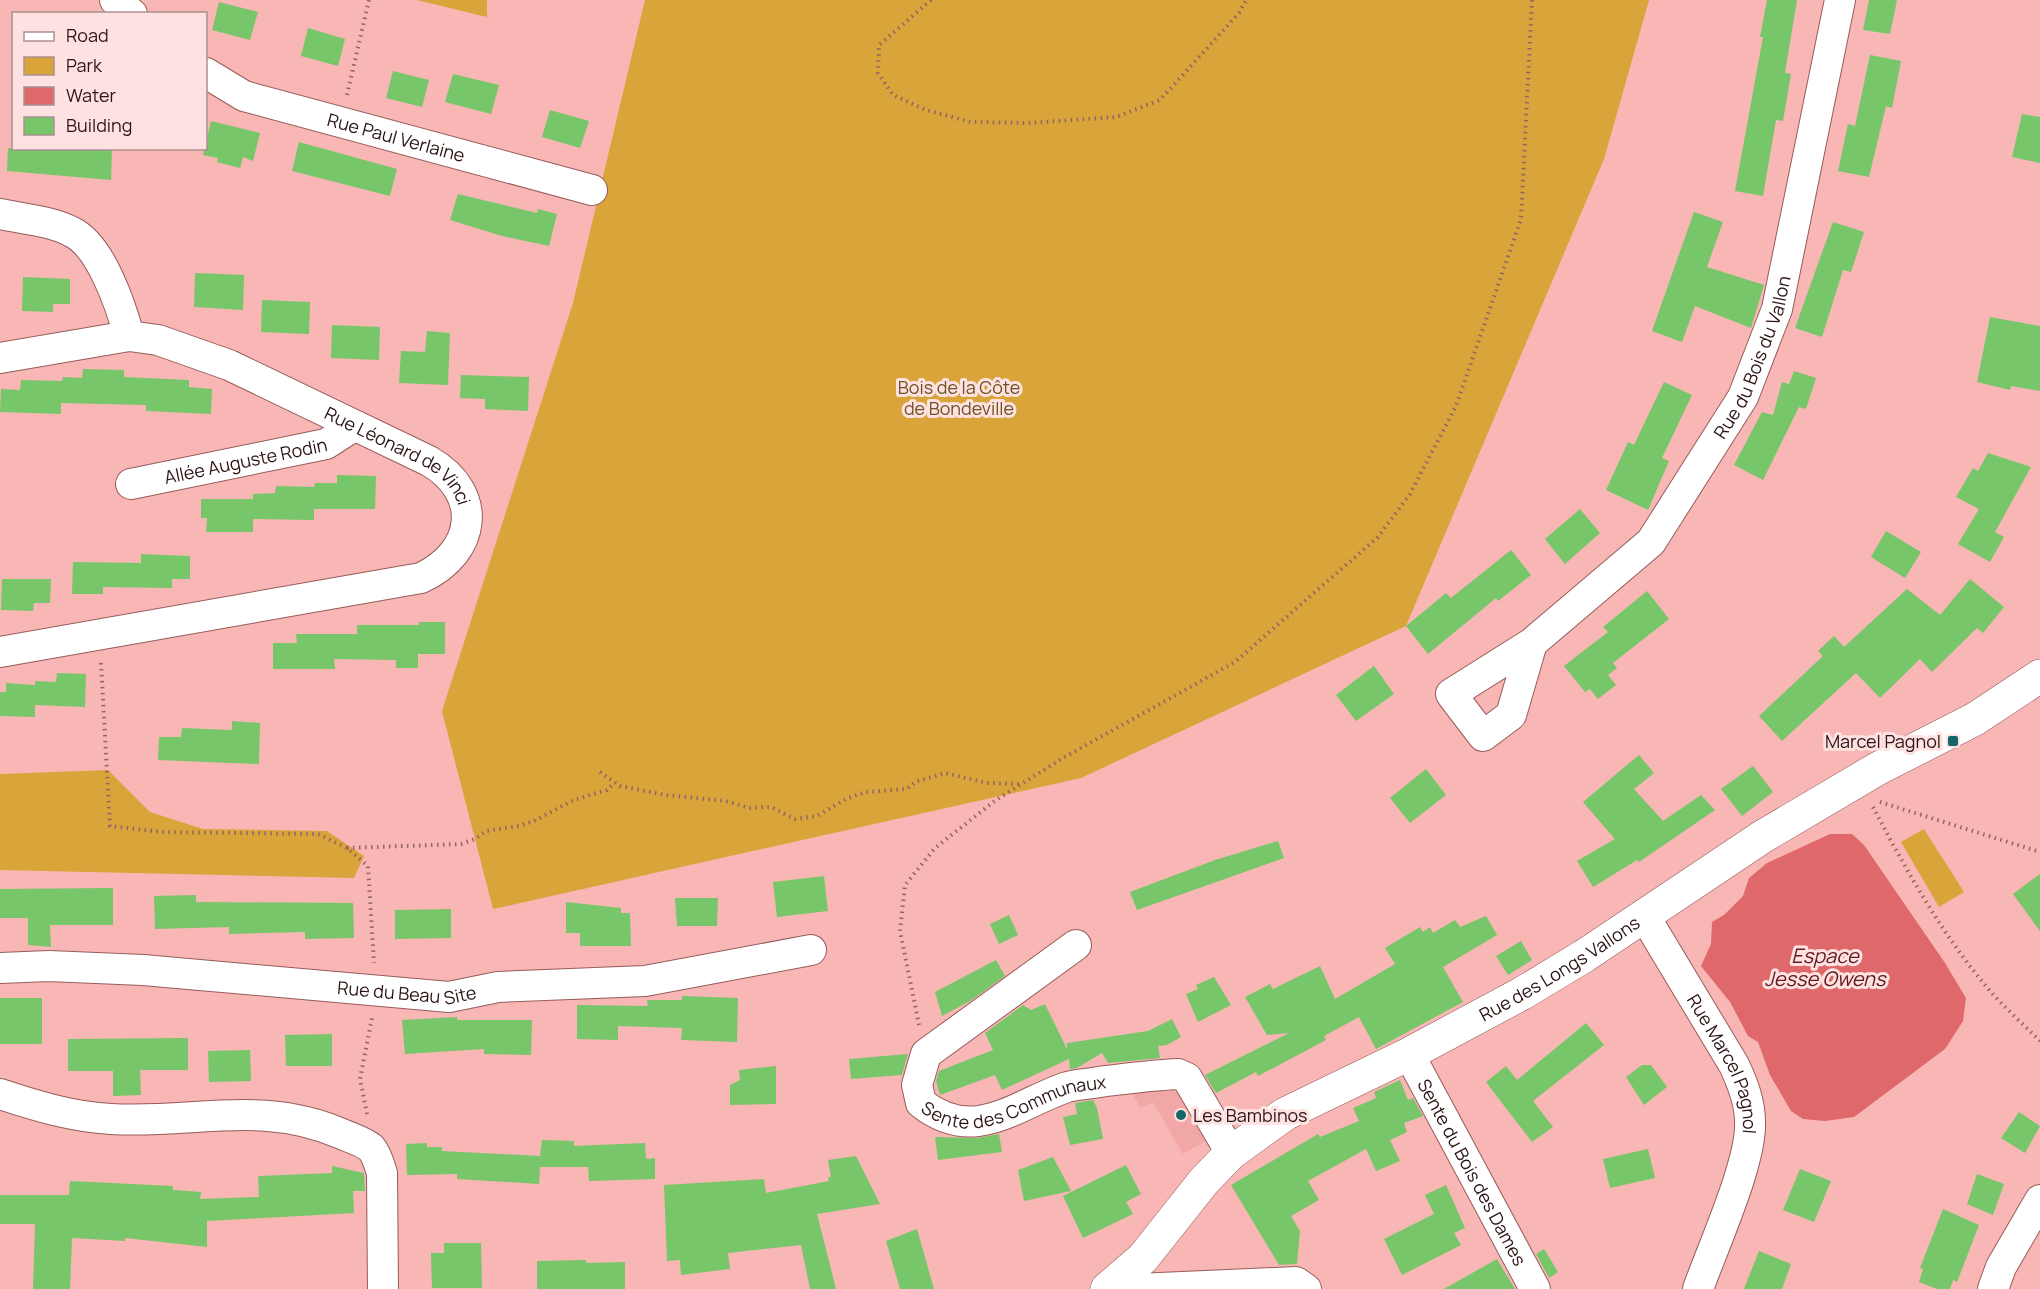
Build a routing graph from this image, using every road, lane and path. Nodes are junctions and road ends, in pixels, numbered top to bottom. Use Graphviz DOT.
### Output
graph roads {
  1 [pos="115,0"];
  2 [pos="369,0"];
  3 [pos="932,0"];
  4 [pos="1246,0"];
  5 [pos="1532,0"];
  6 [pos="1840,0"];
  7 [pos="130,12"];
  8 [pos="207,74"];
  9 [pos="349,86"];
  10 [pos="592,190"];
  11 [pos="0,214"];
  12 [pos="129,336"];
  13 [pos="0,358"];
  14 [pos="354,426"];
  15 [pos="131,484"];
  16 [pos="100,634"];
  17 [pos="1532,643"];
  18 [pos="0,652"];
  19 [pos="2040,676"];
  20 [pos="600,772"];
  21 [pos="614,783"];
  22 [pos="1022,784"];
  23 [pos="1855,794"];
  24 [pos="346,848"];
  25 [pos="2040,852"];
  26 [pos="1645,917"];
  27 [pos="1076,945"];
  28 [pos="812,950"];
  29 [pos="0,968"];
  30 [pos="373,992"];
  31 [pos="2040,1041"];
  32 [pos="926,1054"];
  33 [pos="1409,1054"];
  34 [pos="0,1094"];
  35 [pos="369,1146"];
  36 [pos="1231,1153"];
  37 [pos="2040,1200"];
  38 [pos="1301,1285"];
  39 [pos="383,1289"];
  40 [pos="1107,1289"];
  41 [pos="1137,1289"];
  42 [pos="1535,1289"];
  43 [pos="1698,1289"];
  44 [pos="1993,1289"];
  1 -- 7 [label="street"];
  2 -- 9 [label="path"];
  3 -- 4 [label="path"];
  5 -- 22 [label="path"];
  6 -- 17 [label="street, Rue du Bois du Vallon"];
  8 -- 10 [label="street, Rue Paul Verlaine"];
  11 -- 12 [label="street"];
  12 -- 13 [label="street, Rue Léonard de Vinci"];
  12 -- 14 [label="street, Rue Léonard de Vinci"];
  14 -- 15 [label="street, Allée Auguste Rodin"];
  14 -- 16 [label="street, Rue Léonard de Vinci"];
  16 -- 18 [label="street, Rue Léonard de Vinci"];
  16 -- 24 [label="path"];
  19 -- 23 [label="street, Rue des Longs Vallons"];
  20 -- 21 [label="path"];
  21 -- 22 [label="path"];
  21 -- 24 [label="path"];
  22 -- 32 [label="path"];
  23 -- 25 [label="path"];
  23 -- 26 [label="street, Rue des Longs Vallons"];
  23 -- 31 [label="path"];
  24 -- 30 [label="path"];
  26 -- 33 [label="street, Rue des Longs Vallons"];
  26 -- 43 [label="street, Rue Marcel Pagnol"];
  27 -- 32 [label="street"];
  28 -- 30 [label="street, Rue du Beau Site"];
  29 -- 30 [label="street, Rue du Beau Site"];
  30 -- 35 [label="path"];
  32 -- 36 [label="street, Sente des Communaux"];
  33 -- 36 [label="street, Rue des Longs Vallons"];
  33 -- 42 [label="street, Sente du Bois des Dames"];
  34 -- 35 [label="street"];
  35 -- 39 [label="street"];
  36 -- 40 [label="street, Rue des Longs Vallons"];
  37 -- 44 [label="street"];
  38 -- 41 [label="street"];
}
